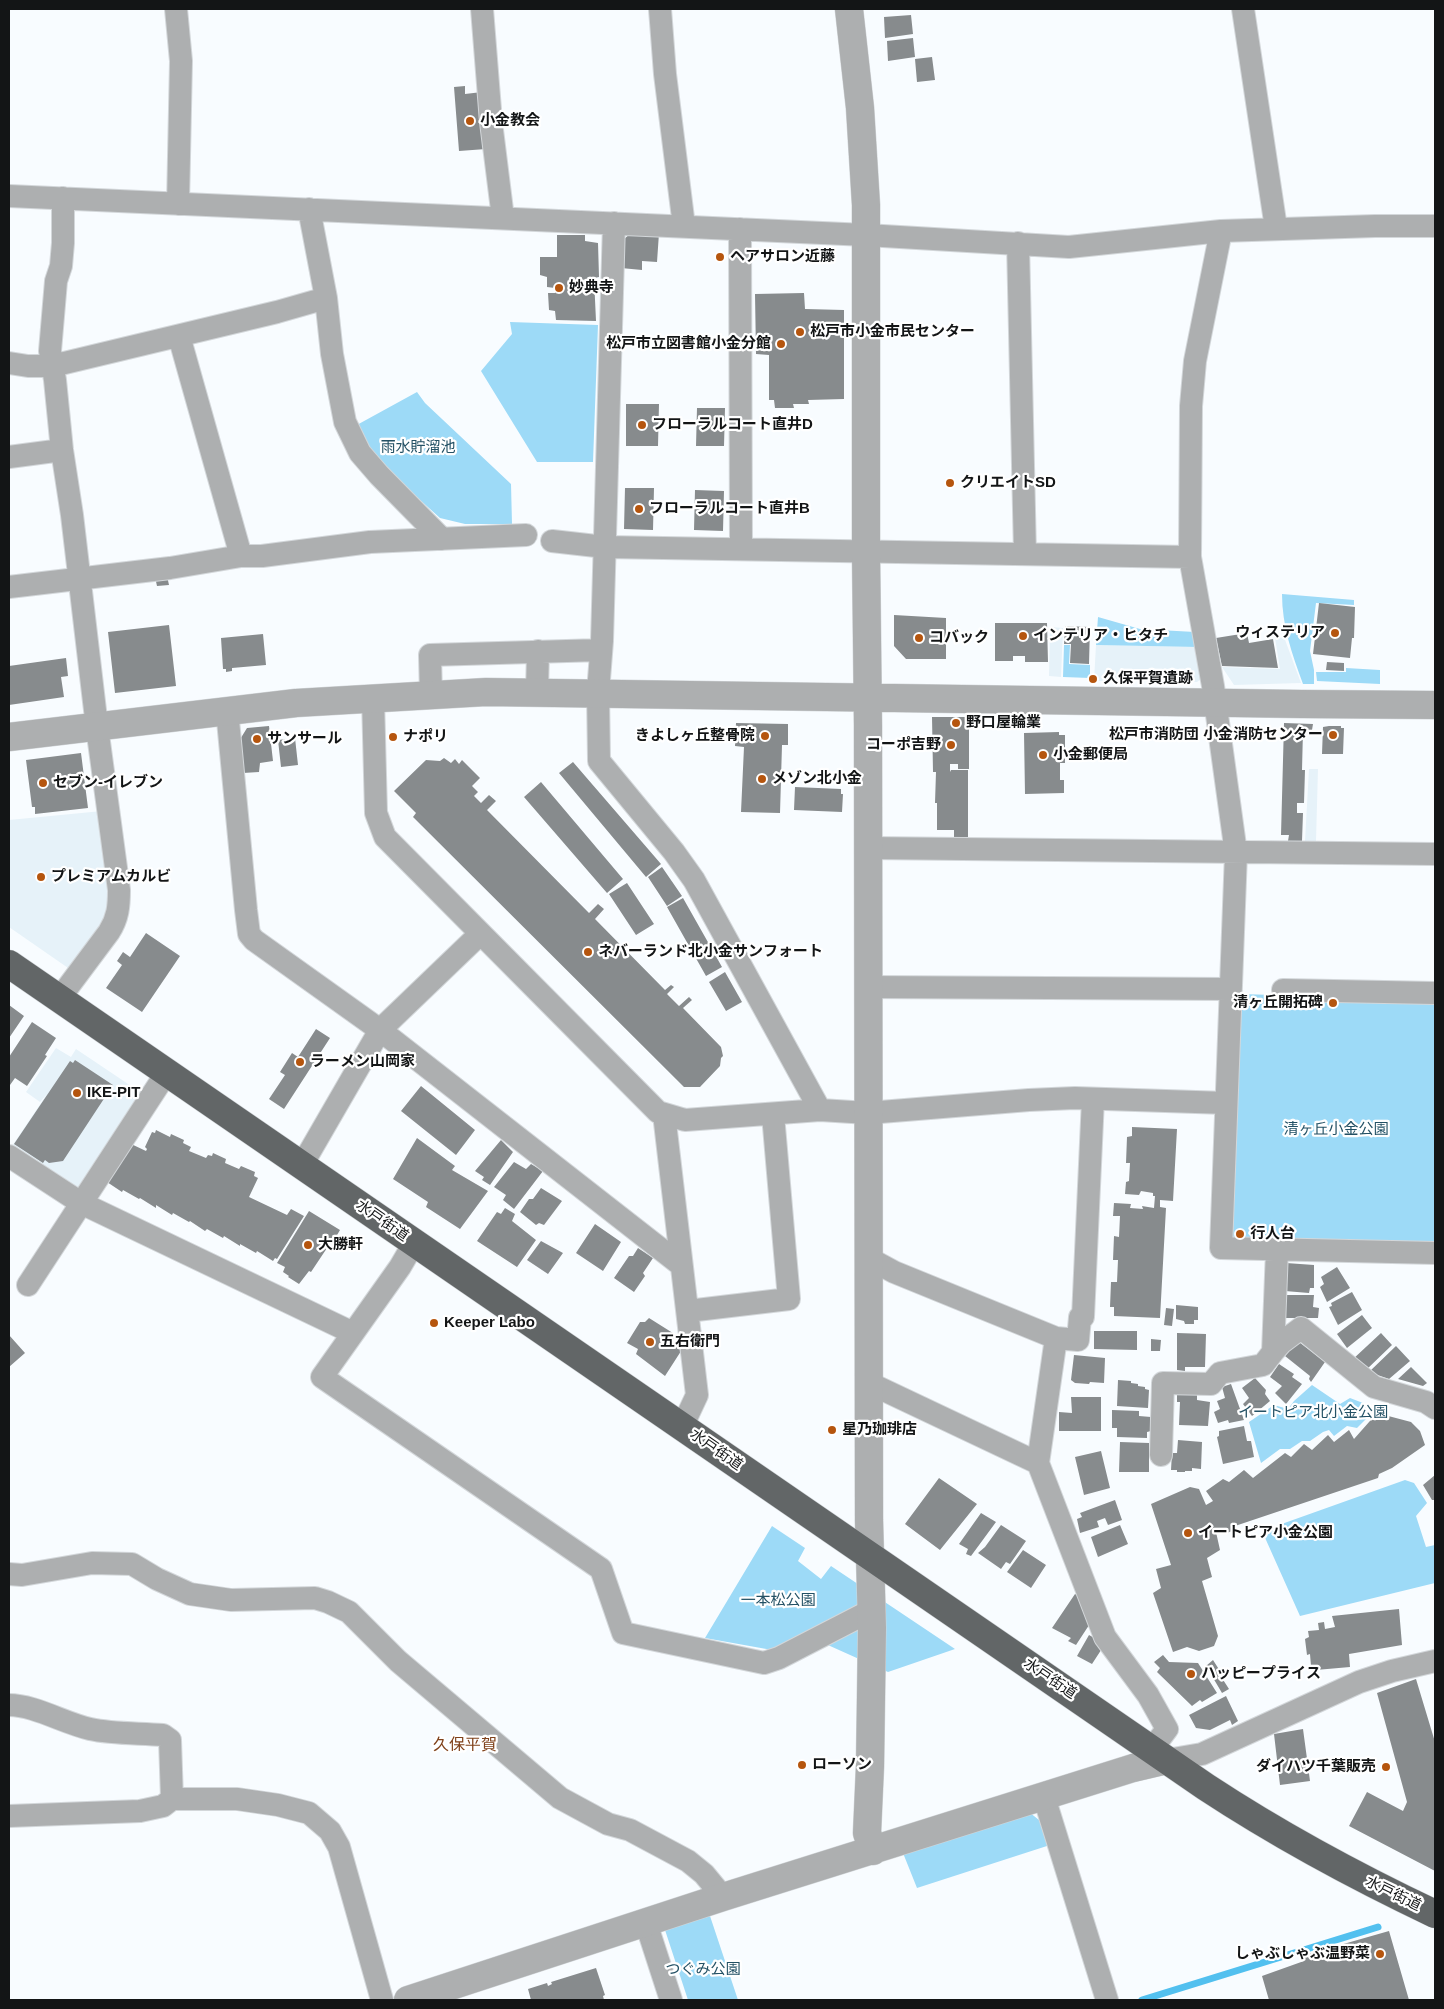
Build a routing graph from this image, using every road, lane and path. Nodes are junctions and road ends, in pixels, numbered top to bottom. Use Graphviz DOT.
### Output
graph roads {
  1 [pos="176,9"];
  2 [pos="482,9"];
  3 [pos="660,9"];
  4 [pos="849,9"];
  5 [pos="1243,9"];
  6 [pos="9,196"];
  7 [pos="63,198"];
  8 [pos="178,204"];
  9 [pos="309,209"];
  10 [pos="503,218"];
  11 [pos="614,224"];
  12 [pos="684,226"];
  13 [pos="1435,226"];
  14 [pos="1276,228"];
  15 [pos="740,229"];
  16 [pos="1221,230"];
  17 [pos="866,234"];
  18 [pos="1018,243"];
  19 [pos="326,298"];
  20 [pos="178,336"];
  21 [pos="9,363"];
  22 [pos="52,366"];
  23 [pos="62,450"];
  24 [pos="9,457"];
  25 [pos="526,535"];
  26 [pos="442,539"];
  27 [pos="552,541"];
  28 [pos="605,547"];
  29 [pos="741,548"];
  30 [pos="866,552"];
  31 [pos="1025,554"];
  32 [pos="241,556"];
  33 [pos="1190,557"];
  34 [pos="80,580"];
  35 [pos="9,587"];
  36 [pos="601,650"];
  37 [pos="538,651"];
  38 [pos="537,692"];
  39 [pos="598,692"];
  40 [pos="431,695"];
  41 [pos="373,698"];
  42 [pos="868,698"];
  43 [pos="1216,702"];
  44 [pos="1435,705"];
  45 [pos="227,710"];
  46 [pos="96,727"];
  47 [pos="9,737"];
  48 [pos="868,848"];
  49 [pos="1236,853"];
  50 [pos="1435,854"];
  51 [pos="480,934"];
  52 [pos="9,964"];
  53 [pos="868,987"];
  54 [pos="1230,989"];
  55 [pos="1282,990"];
  56 [pos="1435,992"];
  57 [pos="59,999"];
  58 [pos="380,1030"];
  59 [pos="167,1072"];
  60 [pos="1093,1099"];
  61 [pos="1226,1103"];
  62 [pos="820,1110"];
  63 [pos="868,1113"];
  64 [pos="664,1114"];
  65 [pos="774,1115"];
  66 [pos="9,1156"];
  67 [pos="302,1166"];
  68 [pos="81,1203"];
  69 [pos="414,1243"];
  70 [pos="1277,1250"];
  71 [pos="1435,1253"];
  72 [pos="870,1259"];
  73 [pos="681,1265"];
  74 [pos="28,1285"];
  75 [pos="688,1311"];
  76 [pos="353,1333"];
  77 [pos="1056,1338"];
  78 [pos="1273,1352"];
  79 [pos="869,1383"];
  80 [pos="1435,1408"];
  81 [pos="682,1427"];
  82 [pos="1161,1455"];
  83 [pos="1038,1463"];
  84 [pos="870,1557"];
  85 [pos="9,1574"];
  86 [pos="872,1610"];
  87 [pos="1435,1661"];
  88 [pos="764,1663"];
  89 [pos="742,1676"];
  90 [pos="9,1705"];
  91 [pos="1159,1754"];
  92 [pos="1044,1797"];
  93 [pos="172,1799"];
  94 [pos="9,1816"];
  95 [pos="873,1851"];
  96 [pos="723,1897"];
  97 [pos="1435,1914"];
  98 [pos="646,1923"];
  99 [pos="382,2000"];
  100 [pos="408,2000"];
  101 [pos="671,2000"];
  102 [pos="1107,2000"];
  1 -- 8 [label="street"];
  2 -- 10 [label="street"];
  3 -- 12 [label="street"];
  4 -- 17 [label="street"];
  5 -- 14 [label="street"];
  6 -- 7 [label="street"];
  7 -- 8 [label="street"];
  7 -- 22 [label="street"];
  8 -- 9 [label="street"];
  9 -- 10 [label="street"];
  9 -- 19 [label="street"];
  10 -- 11 [label="street"];
  11 -- 12 [label="street"];
  11 -- 28 [label="street"];
  12 -- 15 [label="street"];
  13 -- 14 [label="street"];
  14 -- 16 [label="street"];
  15 -- 17 [label="street"];
  15 -- 29 [label="street"];
  16 -- 18 [label="street"];
  16 -- 33 [label="street"];
  17 -- 18 [label="street"];
  17 -- 30 [label="street"];
  18 -- 31 [label="street"];
  19 -- 20 [label="street"];
  19 -- 26 [label="street"];
  20 -- 22 [label="street"];
  20 -- 32 [label="street"];
  21 -- 22 [label="street"];
  22 -- 23 [label="street"];
  23 -- 24 [label="street"];
  23 -- 34 [label="street"];
  25 -- 26 [label="street"];
  26 -- 32 [label="street"];
  27 -- 28 [label="street"];
  28 -- 29 [label="street"];
  28 -- 36 [label="street"];
  29 -- 30 [label="street"];
  30 -- 31 [label="street"];
  30 -- 42 [label="street"];
  31 -- 33 [label="street"];
  32 -- 34 [label="street"];
  33 -- 43 [label="street"];
  34 -- 35 [label="street"];
  34 -- 46 [label="street"];
  36 -- 37 [label="street"];
  36 -- 39 [label="street"];
  37 -- 38 [label="street"];
  37 -- 40 [label="street"];
  38 -- 39 [label="street"];
  38 -- 40 [label="street"];
  39 -- 42 [label="street"];
  39 -- 62 [label="street"];
  40 -- 41 [label="street"];
  41 -- 45 [label="street"];
  41 -- 51 [label="street"];
  42 -- 43 [label="street"];
  42 -- 48 [label="street"];
  43 -- 44 [label="street"];
  43 -- 49 [label="street"];
  45 -- 46 [label="street"];
  45 -- 58 [label="street"];
  46 -- 47 [label="street"];
  46 -- 57 [label="street"];
  48 -- 49 [label="street"];
  48 -- 53 [label="street"];
  49 -- 50 [label="street"];
  49 -- 54 [label="street"];
  51 -- 58 [label="street"];
  51 -- 64 [label="street"];
  52 -- 57 [label="highway, 水戸街道"];
  53 -- 54 [label="street"];
  53 -- 63 [label="street"];
  54 -- 61 [label="street"];
  55 -- 56 [label="street"];
  57 -- 59 [label="highway, 水戸街道"];
  58 -- 67 [label="street"];
  58 -- 73 [label="street"];
  59 -- 67 [label="highway, 水戸街道"];
  59 -- 68 [label="street"];
  60 -- 61 [label="street"];
  60 -- 63 [label="street"];
  60 -- 77 [label="street"];
  61 -- 70 [label="street"];
  62 -- 63 [label="street"];
  62 -- 65 [label="street"];
  63 -- 72 [label="street"];
  64 -- 65 [label="street"];
  64 -- 73 [label="street"];
  65 -- 75 [label="street"];
  66 -- 68 [label="street"];
  67 -- 69 [label="highway, 水戸街道"];
  68 -- 74 [label="street"];
  68 -- 76 [label="street"];
  69 -- 76 [label="street"];
  69 -- 81 [label="highway, 水戸街道"];
  70 -- 71 [label="street"];
  70 -- 78 [label="street"];
  72 -- 77 [label="street"];
  72 -- 79 [label="street"];
  73 -- 75 [label="street"];
  75 -- 81 [label="street"];
  76 -- 88 [label="street"];
  77 -- 83 [label="street"];
  78 -- 80 [label="street"];
  78 -- 82 [label="street"];
  79 -- 83 [label="street"];
  79 -- 84 [label="street"];
  81 -- 84 [label="highway, 水戸街道"];
  83 -- 91 [label="street"];
  84 -- 86 [label="street"];
  84 -- 91 [label="highway, 水戸街道"];
  85 -- 96 [label="street"];
  86 -- 88 [label="street"];
  86 -- 95 [label="street"];
  87 -- 91 [label="street"];
  88 -- 89 [label="street"];
  90 -- 93 [label="street"];
  91 -- 92 [label="street"];
  91 -- 97 [label="highway, 水戸街道"];
  92 -- 95 [label="street"];
  92 -- 102 [label="street"];
  93 -- 94 [label="street"];
  93 -- 99 [label="street"];
  95 -- 96 [label="street"];
  96 -- 98 [label="street"];
  98 -- 100 [label="street"];
  98 -- 101 [label="street"];
}
